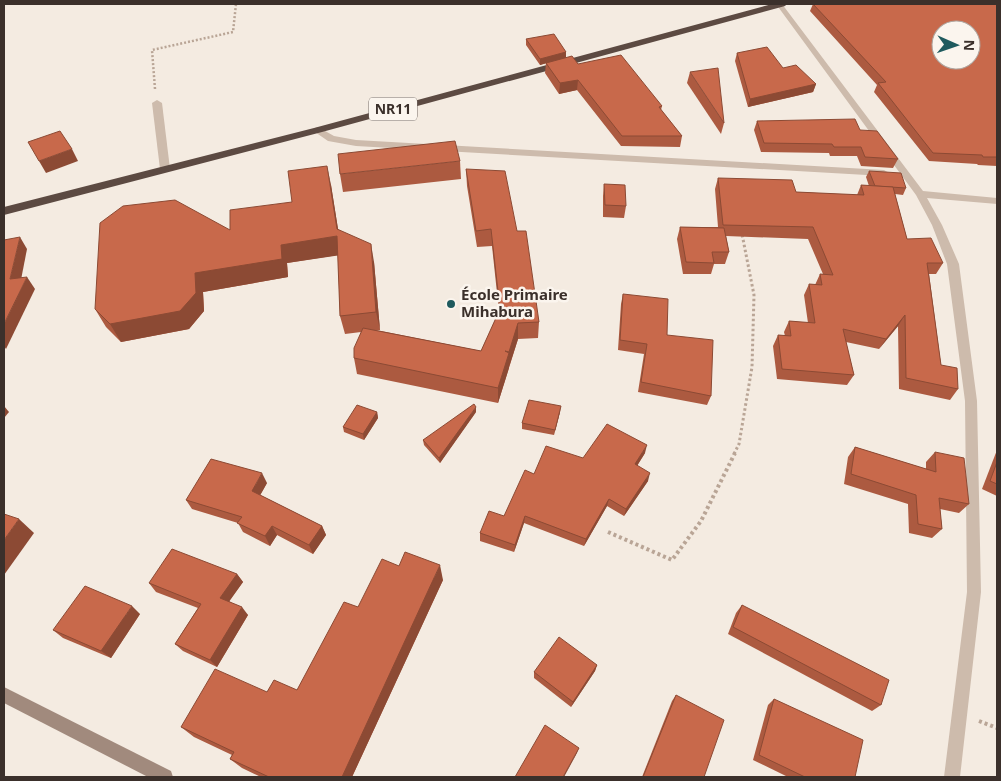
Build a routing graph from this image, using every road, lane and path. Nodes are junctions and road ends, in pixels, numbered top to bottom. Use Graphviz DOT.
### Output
graph roads {
  1 [pos="236,4"];
  2 [pos="781,4"];
  3 [pos="157,103"];
  4 [pos="318,130"];
  5 [pos="165,169"];
  6 [pos="903,174"];
  7 [pos="920,194"];
  8 [pos="997,201"];
  9 [pos="4,211"];
  10 [pos="742,233"];
  11 [pos="608,532"];
  12 [pos="4,695"];
  13 [pos="165,777"];
  14 [pos="952,777"];
  1 -- 3 [label="path"];
  2 -- 4 [label="highway, NR11"];
  2 -- 6 [label="street"];
  3 -- 5 [label="street"];
  4 -- 5 [label="highway, NR11"];
  4 -- 6 [label="street"];
  5 -- 9 [label="highway, NR11"];
  6 -- 7 [label="street"];
  7 -- 8 [label="street"];
  7 -- 14 [label="street"];
  10 -- 11 [label="path"];
  12 -- 13 [label="main road"];
}
